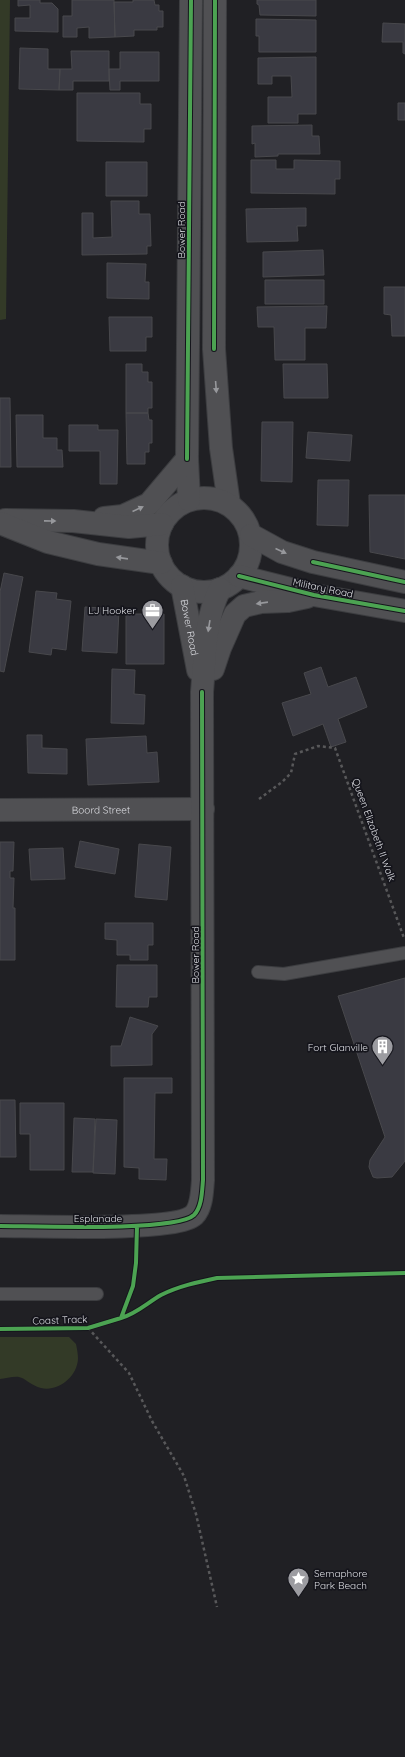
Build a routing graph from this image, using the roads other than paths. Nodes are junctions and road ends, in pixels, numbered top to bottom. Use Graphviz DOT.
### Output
graph roads {
  1 [pos="191,0"];
  2 [pos="215,0"];
  3 [pos="187,460"];
  4 [pos="189,500"];
  5 [pos="229,504"];
  6 [pos="73,521"];
  7 [pos="0,522"];
  8 [pos="162,524"];
  9 [pos="251,535"];
  10 [pos="161,563"];
  11 [pos="239,576"];
  12 [pos="405,582"];
  13 [pos="182,586"];
  14 [pos="220,589"];
  15 [pos="314,595"];
  16 [pos="405,611"];
  17 [pos="202,692"];
  18 [pos="203,809"];
  19 [pos="0,810"];
  20 [pos="405,953"];
  21 [pos="258,972"];
  22 [pos="194,1215"];
  23 [pos="0,1226"];
  24 [pos="0,1294"];
  25 [pos="97,1294"];
  1 -- 3 [label="main road, Bower Road"];
  2 -- 5 [label="main road, one-way"];
  3 -- 4 [label="main road, Bower Road"];
  6 -- 3 [label="main road, one-way"];
  4 -- 5 [label="main road"];
  4 -- 8 [label="main road"];
  5 -- 9 [label="main road"];
  7 -- 6 [label="main road, one-way"];
  6 -- 8 [label="main road"];
  10 -- 7 [label="main road, one-way"];
  8 -- 10 [label="main road"];
  9 -- 11 [label="main road"];
  9 -- 12 [label="main road, one-way"];
  10 -- 13 [label="main road"];
  11 -- 14 [label="main road"];
  11 -- 15 [label="main road, Military Road"];
  13 -- 14 [label="main road"];
  13 -- 17 [label="main road, Bower Road"];
  14 -- 17 [label="main road, Bower Road, one-way"];
  15 -- 16 [label="main road, Military Road"];
  15 -- 17 [label="main road, one-way"];
  17 -- 18 [label="main road, Bower Road"];
  18 -- 19 [label="main road, Boord Street"];
  18 -- 22 [label="main road, Bower Road"];
  20 -- 21 [label="lane"];
  22 -- 23 [label="main road, Esplanade"];
  24 -- 25 [label="lane"];
}
